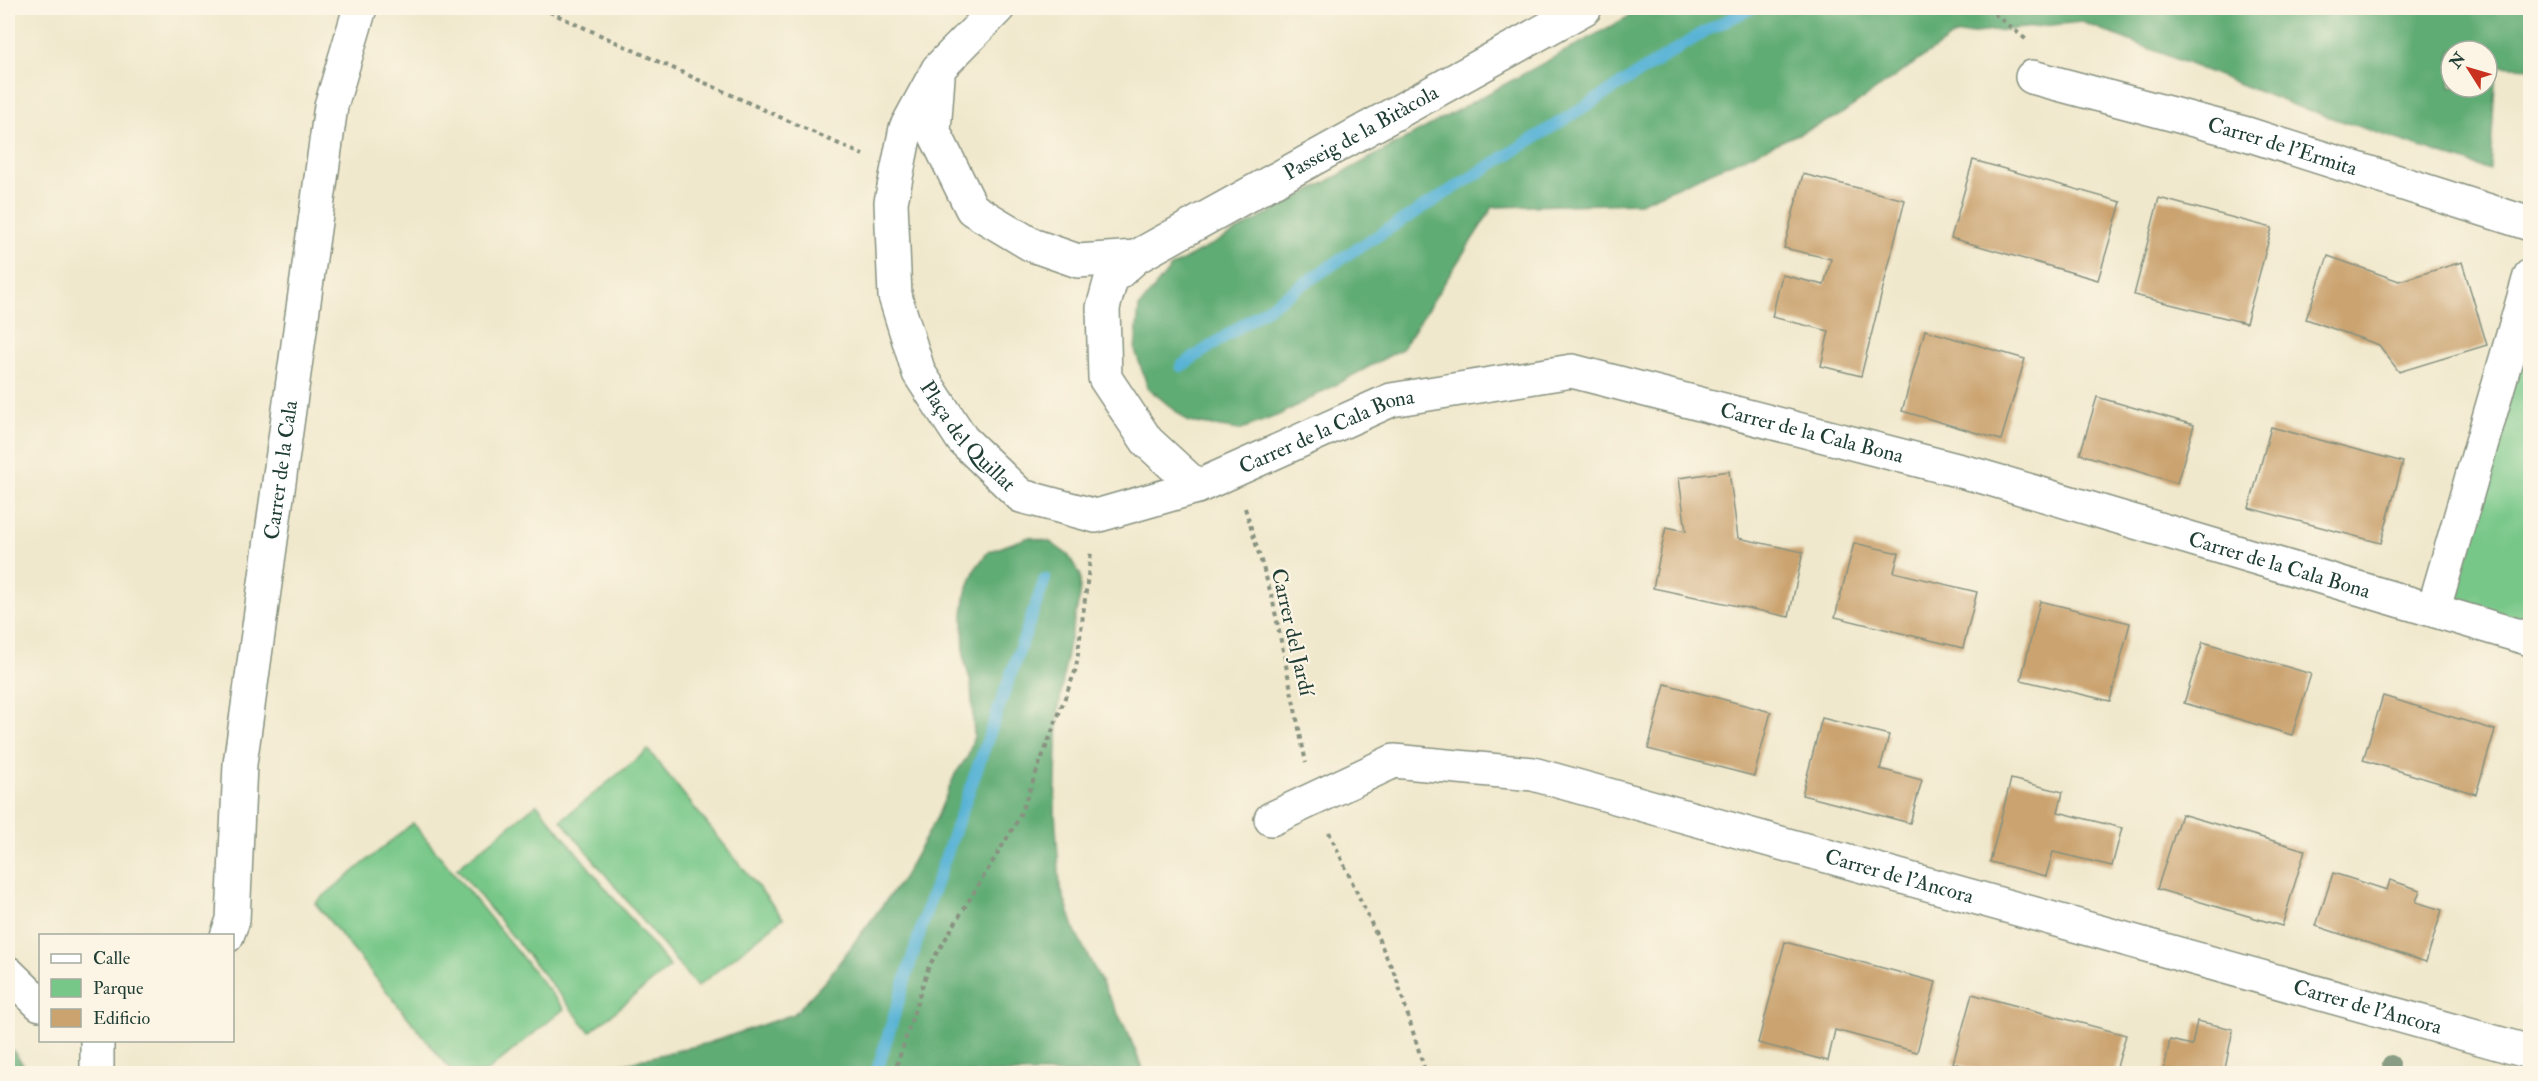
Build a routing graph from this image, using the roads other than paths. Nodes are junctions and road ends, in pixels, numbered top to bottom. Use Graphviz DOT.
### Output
graph roads {
  1 [pos="360,8"];
  2 [pos="998,8"];
  3 [pos="1585,8"];
  4 [pos="938,69"];
  5 [pos="2032,77"];
  6 [pos="2530,224"];
  7 [pos="1136,257"];
  8 [pos="2530,276"];
  9 [pos="1197,487"];
  10 [pos="2434,609"];
  11 [pos="2530,639"];
  12 [pos="1271,819"];
  13 [pos="228,934"];
  14 [pos="8,973"];
  15 [pos="39,1003"];
  16 [pos="97,1042"];
  17 [pos="2530,1052"];
  18 [pos="97,1074"];
  1 -- 13 [label="street, Carrer de la Cala"];
  2 -- 4 [label="street"];
  3 -- 7 [label="street, Passeig de la Bitàcola"];
  4 -- 7 [label="street"];
  4 -- 9 [label="street, Plaça del Quillat"];
  5 -- 6 [label="street, Carrer de l'Ermita"];
  7 -- 9 [label="street"];
  8 -- 10 [label="street"];
  9 -- 10 [label="street, Carrer de la Cala Bona"];
  10 -- 11 [label="street, Carrer de la Cala Bona"];
  12 -- 17 [label="street, Carrer de l'Ancora"];
  14 -- 15 [label="street"];
  16 -- 18 [label="street"];
}
